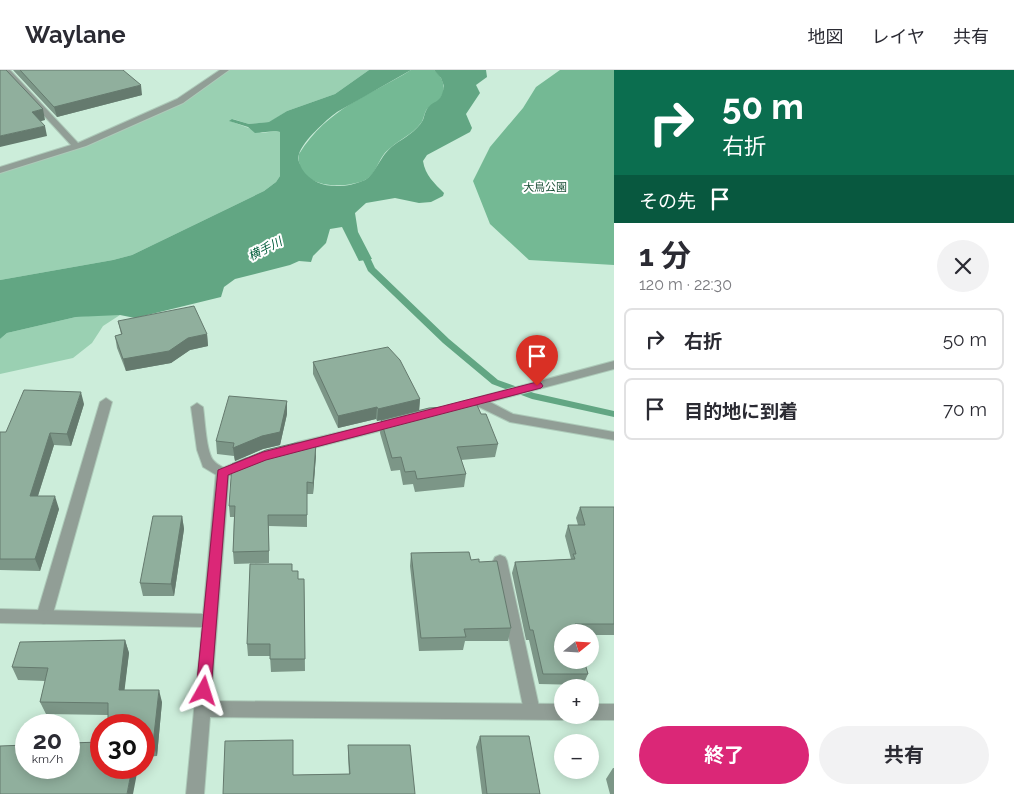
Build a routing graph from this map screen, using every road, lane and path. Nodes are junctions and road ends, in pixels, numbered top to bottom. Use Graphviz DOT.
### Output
graph roads {
  1 [pos="6,70"];
  2 [pos="226,70"];
  3 [pos="76,146"];
  4 [pos="0,170"];
  5 [pos="614,365"];
  6 [pos="106,402"];
  7 [pos="480,402"];
  8 [pos="197,407"];
  9 [pos="432,414"];
  10 [pos="404,421"];
  11 [pos="614,436"];
  12 [pos="282,452"];
  13 [pos="263,456"];
  14 [pos="223,473"];
  15 [pos="500,560"];
  16 [pos="0,616"];
  17 [pos="44,617"];
  18 [pos="210,621"];
  19 [pos="202,709"];
  20 [pos="532,711"];
  21 [pos="554,712"];
  22 [pos="599,712"];
  23 [pos="614,712"];
  24 [pos="195,794"];
  1 -- 3 [label="street"];
  2 -- 3 [label="street"];
  3 -- 4 [label="street"];
  5 -- 7 [label="street"];
  6 -- 17 [label="street"];
  7 -- 9 [label="street"];
  7 -- 11 [label="street"];
  8 -- 14 [label="street"];
  10 -- 12 [label="street"];
  13 -- 14 [label="street"];
  14 -- 18 [label="street"];
  15 -- 20 [label="street"];
  16 -- 17 [label="street"];
  17 -- 18 [label="street"];
  18 -- 19 [label="street"];
  19 -- 20 [label="street"];
  19 -- 24 [label="street"];
  20 -- 21 [label="street"];
  22 -- 23 [label="street"];
}
